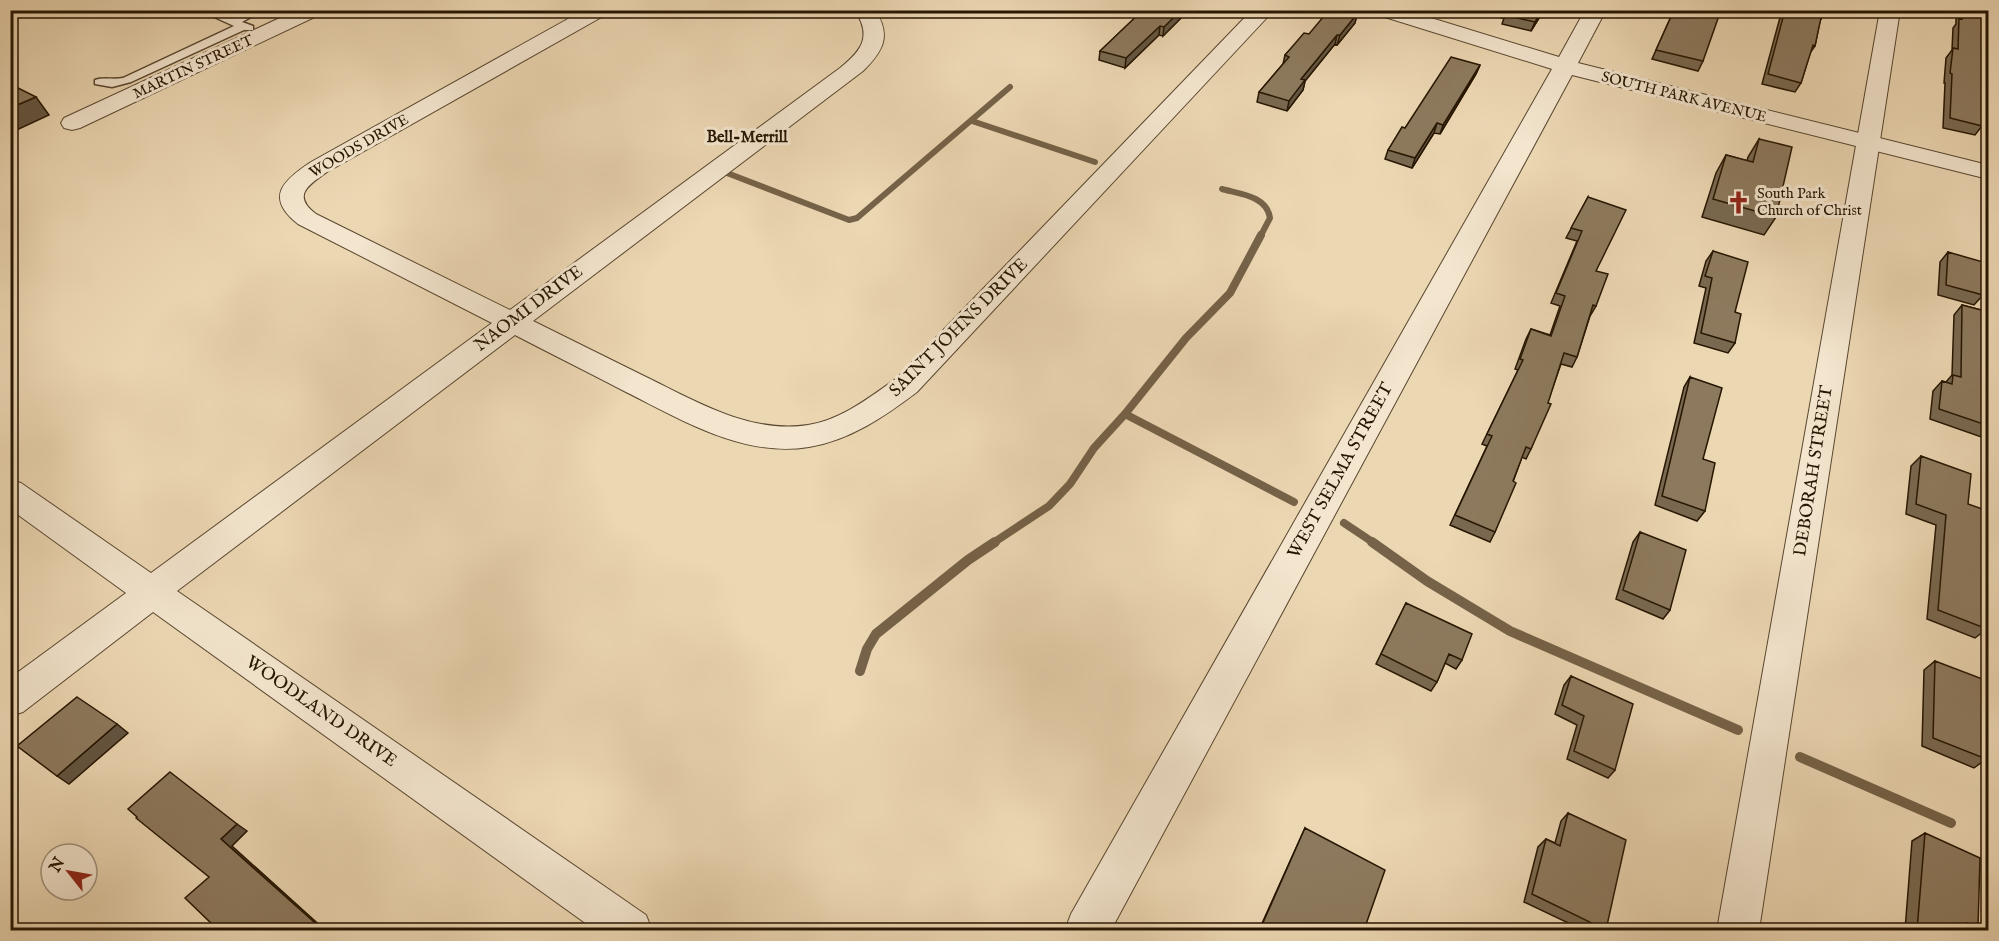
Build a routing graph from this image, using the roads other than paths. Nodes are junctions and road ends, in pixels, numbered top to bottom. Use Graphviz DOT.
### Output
graph roads {
  1 [pos="204,10"];
  2 [pos="258,10"];
  3 [pos="314,10"];
  4 [pos="600,10"];
  5 [pos="865,10"];
  6 [pos="1264,10"];
  7 [pos="1382,10"];
  8 [pos="1596,10"];
  9 [pos="1890,10"];
  10 [pos="238,24"];
  11 [pos="264,34"];
  12 [pos="1565,66"];
  13 [pos="99,82"];
  14 [pos="72,123"];
  15 [pos="1867,142"];
  16 [pos="1989,172"];
  17 [pos="513,321"];
  18 [pos="10,492"];
  19 [pos="152,592"];
  20 [pos="10,700"];
  21 [pos="631,930"];
  22 [pos="1087,930"];
  23 [pos="1738,930"];
  1 -- 10 [label="lane"];
  2 -- 10 [label="lane"];
  3 -- 11 [label="street, MARTIN STREET"];
  4 -- 17 [label="street, WOODS DRIVE"];
  5 -- 17 [label="street, NAOMI DRIVE"];
  6 -- 17 [label="street, SAINT JOHNS DRIVE"];
  7 -- 12 [label="street, SOUTH PARK AVENUE"];
  8 -- 12 [label="street, WEST SELMA STREET"];
  9 -- 15 [label="street, DEBORAH STREET"];
  10 -- 11 [label="lane"];
  10 -- 13 [label="lane"];
  11 -- 14 [label="street, MARTIN STREET"];
  12 -- 15 [label="street, SOUTH PARK AVENUE"];
  12 -- 22 [label="street, WEST SELMA STREET"];
  15 -- 16 [label="street, SOUTH PARK AVENUE"];
  15 -- 23 [label="street, DEBORAH STREET"];
  17 -- 19 [label="street, NAOMI DRIVE"];
  18 -- 19 [label="street, WOODLAND DRIVE"];
  19 -- 20 [label="street, NAOMI DRIVE"];
  19 -- 21 [label="street, WOODLAND DRIVE"];
}
